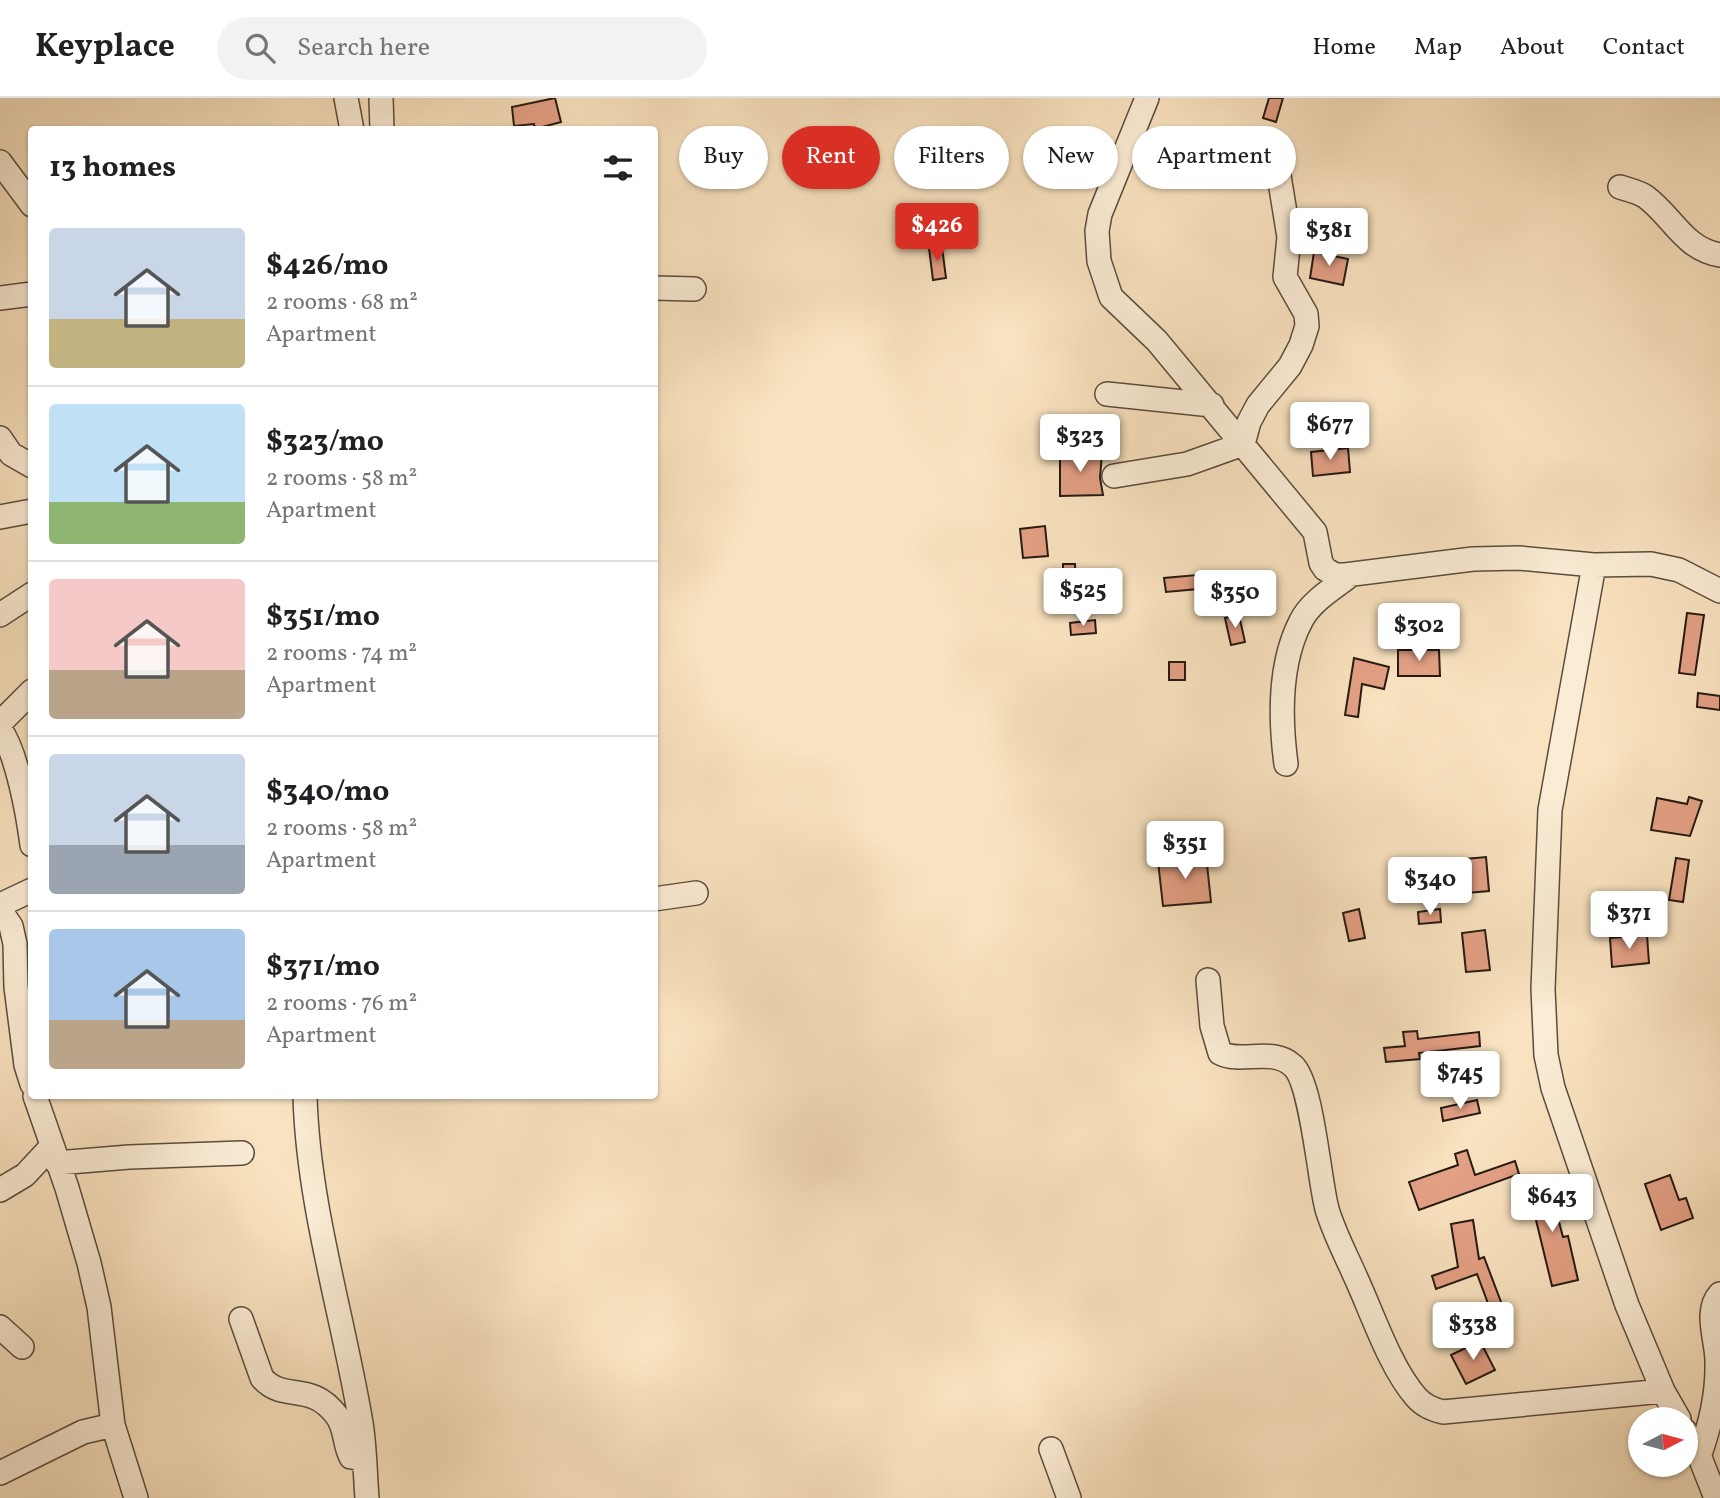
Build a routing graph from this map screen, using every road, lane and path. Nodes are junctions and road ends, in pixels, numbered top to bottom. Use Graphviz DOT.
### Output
graph roads {
  1 [pos="346,98"];
  2 [pos="381,98"];
  3 [pos="1147,98"];
  4 [pos="351,126"];
  5 [pos="382,126"];
  6 [pos="0,162"];
  7 [pos="8,185"];
  8 [pos="1620,187"];
  9 [pos="1281,189"];
  10 [pos="28,202"];
  11 [pos="1720,255"];
  12 [pos="658,288"];
  13 [pos="694,289"];
  14 [pos="28,294"];
  15 [pos="0,298"];
  16 [pos="1107,394"];
  17 [pos="1212,405"];
  18 [pos="0,438"];
  19 [pos="1243,444"];
  20 [pos="28,464"];
  21 [pos="1114,476"];
  22 [pos="28,512"];
  23 [pos="0,517"];
  24 [pos="1594,565"];
  25 [pos="1352,574"];
  26 [pos="1720,591"];
  27 [pos="28,596"];
  28 [pos="0,615"];
  29 [pos="28,695"];
  30 [pos="0,726"];
  31 [pos="1286,764"];
  32 [pos="28,827"];
  33 [pos="28,892"];
  34 [pos="696,893"];
  35 [pos="658,898"];
  36 [pos="0,907"];
  37 [pos="1208,980"];
  38 [pos="8,987"];
  39 [pos="28,1071"];
  40 [pos="36,1099"];
  41 [pos="306,1099"];
  42 [pos="242,1153"];
  43 [pos="54,1155"];
  44 [pos="0,1189"];
  45 [pos="1720,1294"];
  46 [pos="241,1319"];
  47 [pos="0,1327"];
  48 [pos="23,1347"];
  49 [pos="1663,1391"];
  50 [pos="1672,1407"];
  51 [pos="113,1425"];
  52 [pos="1051,1448"];
  53 [pos="1699,1457"];
  54 [pos="364,1459"];
  55 [pos="0,1473"];
  56 [pos="136,1498"];
  57 [pos="367,1498"];
  58 [pos="1069,1498"];
  59 [pos="1716,1498"];
  1 -- 4 [label="street"];
  2 -- 5 [label="street"];
  3 -- 17 [label="street"];
  6 -- 7 [label="street"];
  7 -- 10 [label="street"];
  8 -- 11 [label="street"];
  9 -- 19 [label="street"];
  12 -- 13 [label="street"];
  14 -- 15 [label="street"];
  16 -- 17 [label="street"];
  17 -- 19 [label="street"];
  18 -- 20 [label="street"];
  19 -- 21 [label="street"];
  19 -- 25 [label="street"];
  22 -- 23 [label="street"];
  24 -- 25 [label="street"];
  24 -- 26 [label="street"];
  24 -- 49 [label="street"];
  25 -- 31 [label="street"];
  27 -- 28 [label="street"];
  29 -- 30 [label="street"];
  30 -- 32 [label="street"];
  33 -- 36 [label="street"];
  34 -- 35 [label="street"];
  36 -- 38 [label="street"];
  37 -- 49 [label="street"];
  38 -- 39 [label="street"];
  40 -- 43 [label="street"];
  41 -- 54 [label="street"];
  42 -- 43 [label="street"];
  43 -- 44 [label="street"];
  43 -- 51 [label="street"];
  45 -- 53 [label="street"];
  46 -- 54 [label="street"];
  47 -- 48 [label="street"];
  49 -- 50 [label="street"];
  51 -- 55 [label="street"];
  51 -- 56 [label="street"];
  52 -- 58 [label="street"];
  53 -- 59 [label="street"];
  54 -- 57 [label="street"];
}
